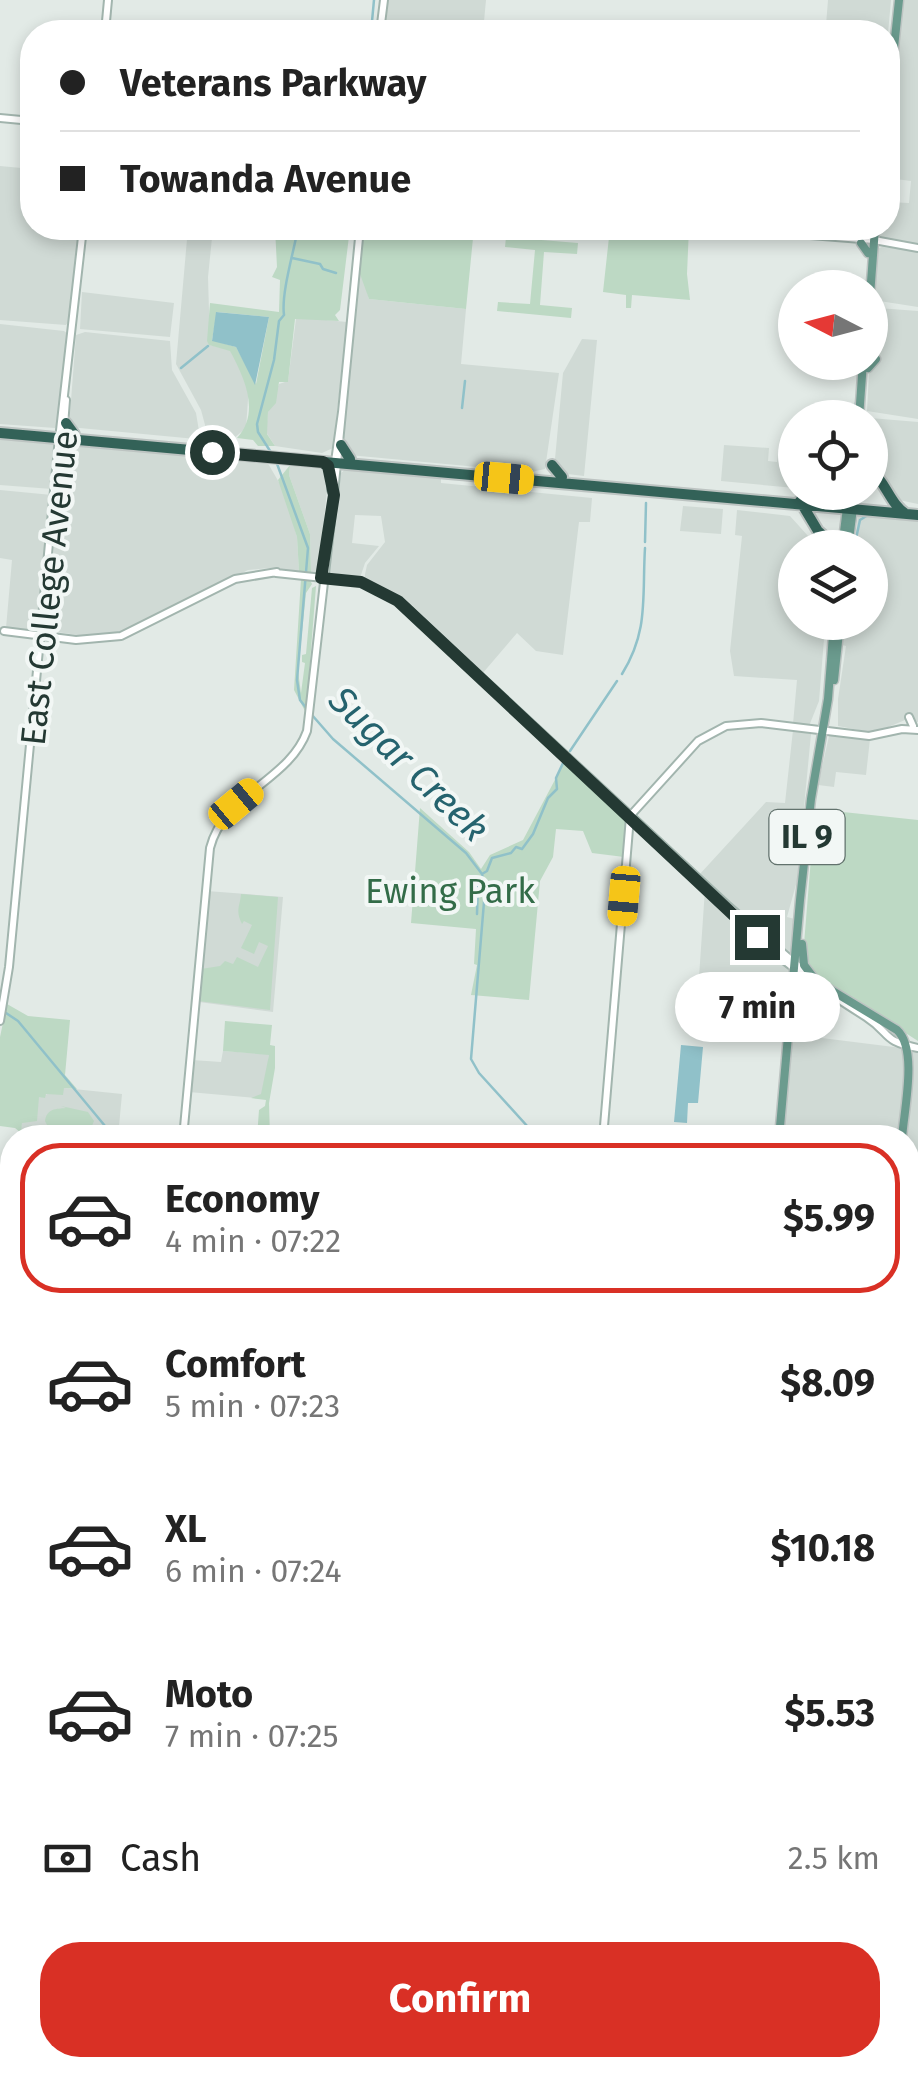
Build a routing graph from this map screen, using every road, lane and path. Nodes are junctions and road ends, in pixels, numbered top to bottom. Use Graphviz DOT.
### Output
graph roads {
  1 [pos="82,240"];
  2 [pos="359,240"];
  3 [pos="872,240"];
  4 [pos="918,248"];
  5 [pos="868,270"];
  6 [pos="871,270"];
  7 [pos="64,329"];
  8 [pos="72,340"];
  9 [pos="0,430"];
  10 [pos="62,436"];
  11 [pos="191,447"];
  12 [pos="215,450"];
  13 [pos="337,460"];
  14 [pos="539,475"];
  15 [pos="562,477"];
  16 [pos="888,484"];
  17 [pos="778,500"];
  18 [pos="778,500"];
  19 [pos="909,511"];
  20 [pos="50,538"];
  21 [pos="52,560"];
  22 [pos="322,577"];
  23 [pos="2,631"];
  24 [pos="42,635"];
  25 [pos="835,640"];
  26 [pos="837,640"];
  27 [pos="909,717"];
  28 [pos="916,727"];
  29 [pos="825,731"];
  30 [pos="638,806"];
  31 [pos="623,808"];
  32 [pos="631,816"];
  33 [pos="640,824"];
  34 [pos="628,833"];
  35 [pos="799,947"];
  36 [pos="792,967"];
  37 [pos="816,981"];
  38 [pos="844,1001"];
  39 [pos="1,1014"];
  40 [pos="913,1047"];
  41 [pos="184,1125"];
  42 [pos="604,1125"];
  43 [pos="780,1125"];
  44 [pos="904,1125"];
  1 -- 8 [label="main road, East College Avenue"];
  2 -- 13 [label="main road"];
  3 -- 4 [label="main road"];
  3 -- 5 [label="main road"];
  3 -- 6 [label="main road"];
  7 -- 8 [label="main road"];
  8 -- 10 [label="main road, East College Avenue"];
  9 -- 10 [label="highway"];
  10 -- 11 [label="highway"];
  10 -- 20 [label="main road, East College Avenue"];
  10 -- 21 [label="main road, East College Avenue"];
  11 -- 12 [label="highway"];
  11 -- 12 [label="highway"];
  11 -- 12 [label="highway"];
  12 -- 13 [label="highway"];
  13 -- 14 [label="highway"];
  13 -- 17 [label="highway"];
  13 -- 22 [label="main road"];
  14 -- 15 [label="highway"];
  14 -- 15 [label="highway"];
  15 -- 18 [label="highway"];
  16 -- 19 [label="highway"];
  20 -- 21 [label="main road"];
  20 -- 24 [label="main road, East College Avenue"];
  21 -- 24 [label="main road, East College Avenue"];
  22 -- 24 [label="main road"];
  22 -- 31 [label="main road"];
  22 -- 41 [label="main road"];
  23 -- 24 [label="main road"];
  24 -- 39 [label="main road, East College Avenue"];
  25 -- 29 [label="main road, IL 9"];
  26 -- 29 [label="main road, IL 9"];
  27 -- 28 [label="main road"];
  28 -- 29 [label="main road"];
  29 -- 30 [label="main road"];
  29 -- 35 [label="main road, IL 9"];
  30 -- 31 [label="main road"];
  30 -- 32 [label="main road"];
  31 -- 32 [label="main road"];
  32 -- 33 [label="main road"];
  32 -- 34 [label="main road"];
  33 -- 34 [label="main road"];
  33 -- 36 [label="main road"];
  34 -- 42 [label="main road"];
  35 -- 36 [label="main road, IL 9"];
  35 -- 37 [label="main road, IL 9"];
  36 -- 37 [label="main road"];
  36 -- 38 [label="main road"];
  36 -- 43 [label="main road, IL 9"];
  37 -- 38 [label="main road"];
  38 -- 40 [label="main road"];
  40 -- 44 [label="main road"];
}
